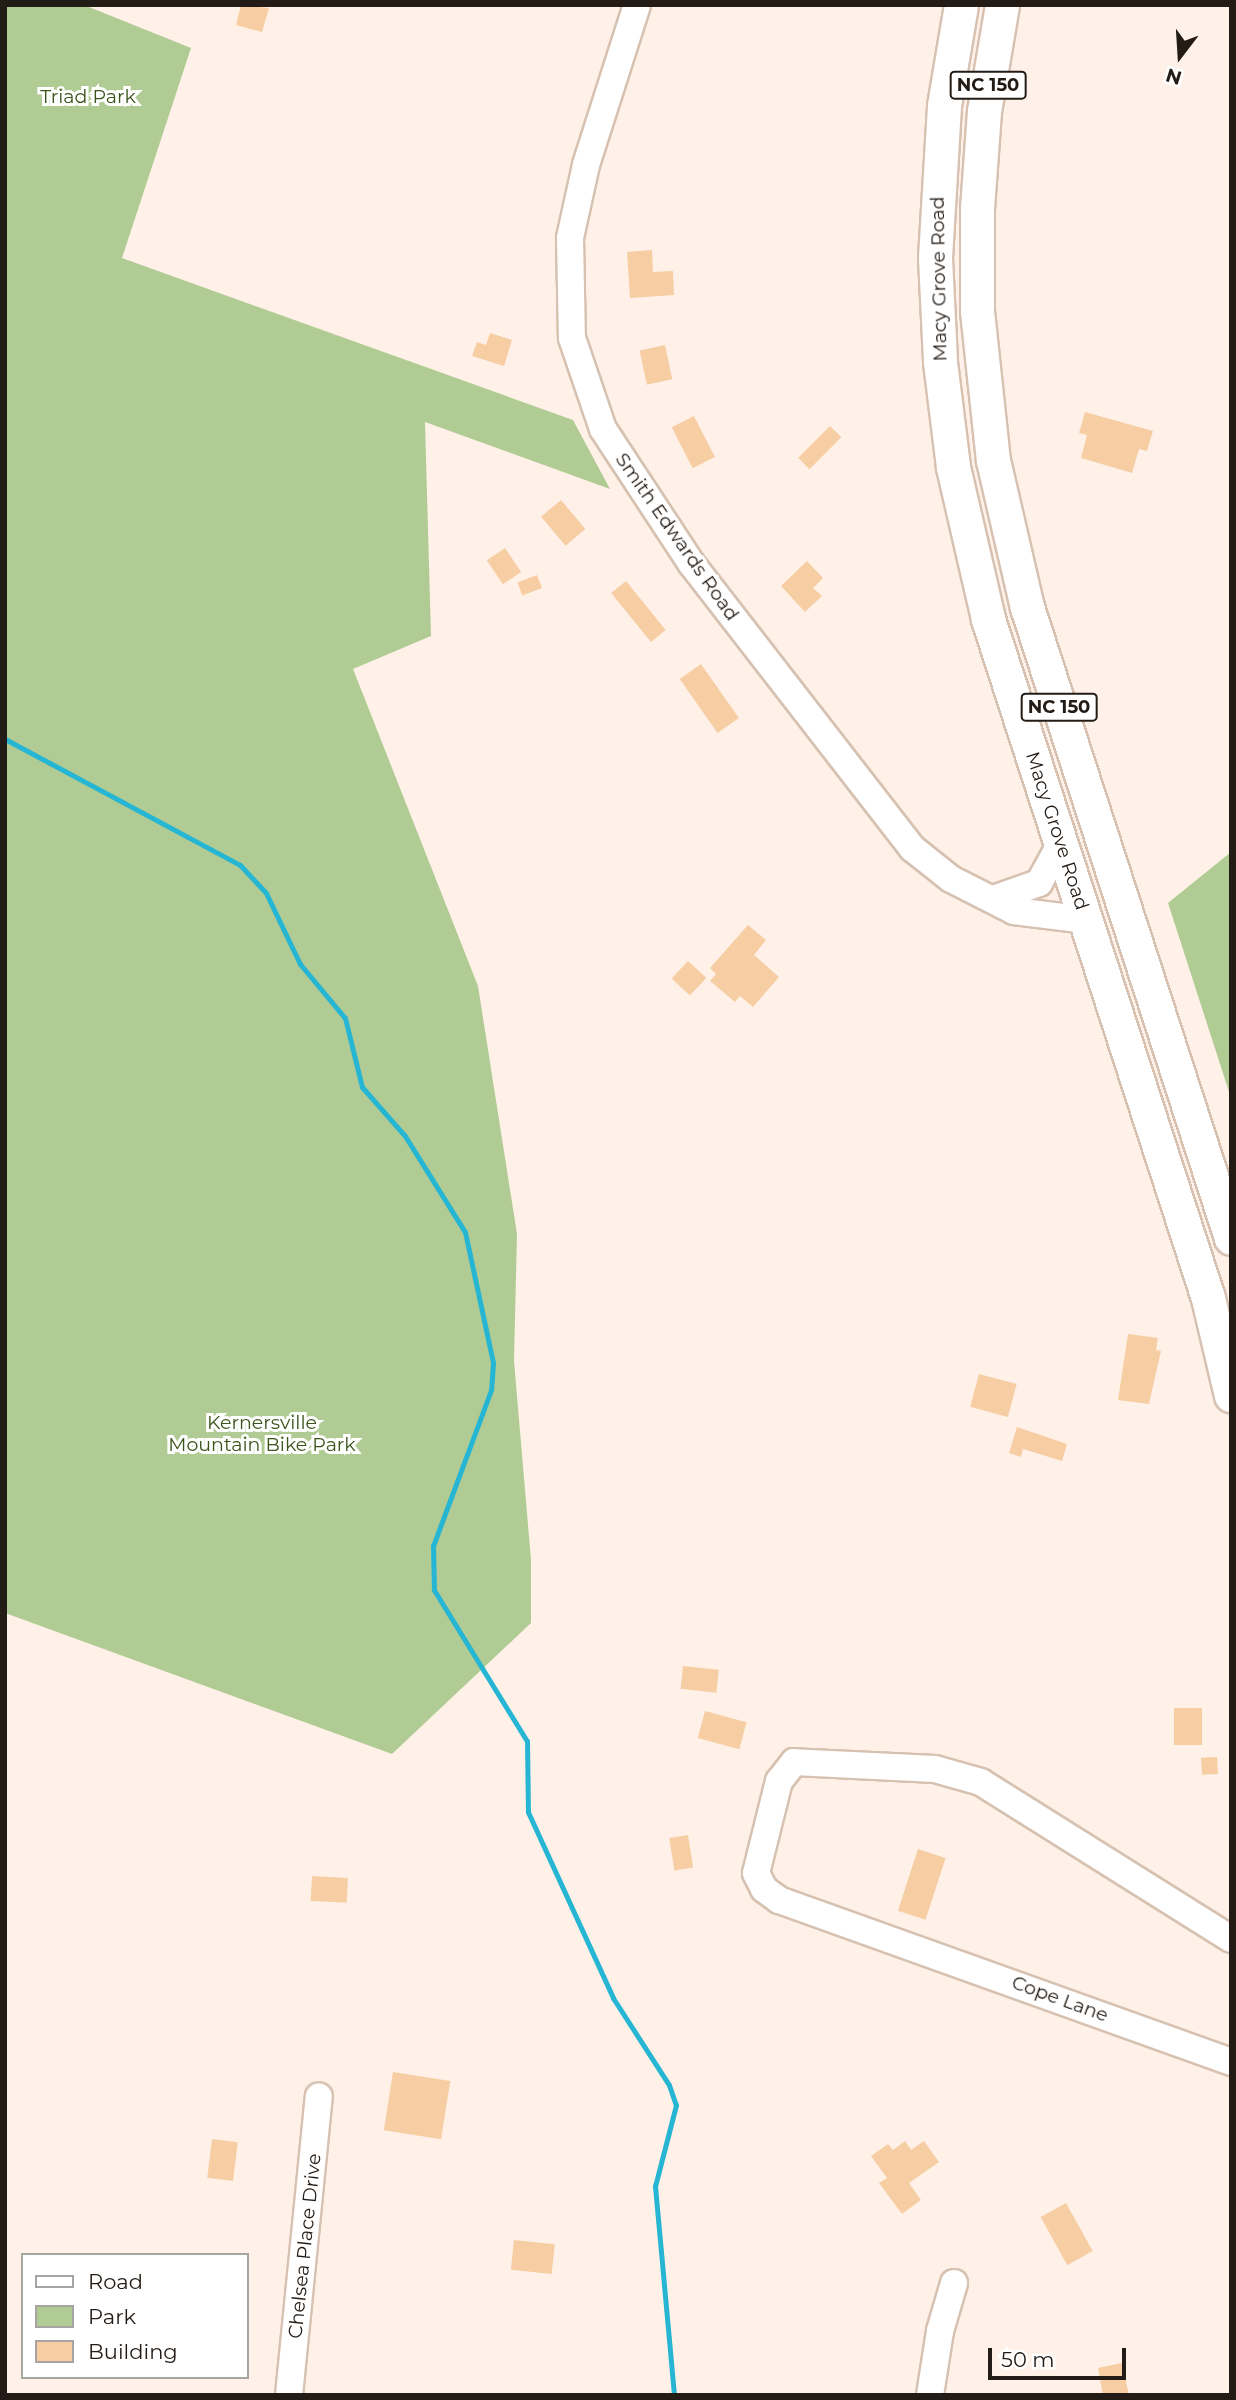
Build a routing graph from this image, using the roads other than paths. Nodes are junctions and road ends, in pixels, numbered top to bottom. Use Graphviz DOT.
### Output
graph roads {
  1 [pos="637,5"];
  2 [pos="961,5"];
  3 [pos="1002,8"];
  4 [pos="988,619"];
  5 [pos="1061,843"];
  6 [pos="1115,878"];
  7 [pos="993,899"];
  8 [pos="1086,920"];
  9 [pos="1231,1238"];
  10 [pos="1231,1395"];
  11 [pos="1231,1939"];
  12 [pos="1231,2062"];
  13 [pos="319,2097"];
  14 [pos="954,2283"];
  15 [pos="289,2395"];
  16 [pos="930,2395"];
  1 -- 7 [label="street, Smith Edwards Road"];
  2 -- 4 [label="main road, Macy Grove Road / NC 150"];
  3 -- 6 [label="main road, Macy Grove Road / NC 150"];
  4 -- 5 [label="main road, Macy Grove Road / NC 150"];
  4 -- 6 [label="main road"];
  5 -- 7 [label="street"];
  5 -- 8 [label="main road, Macy Grove Road / NC 150"];
  6 -- 9 [label="main road, Macy Grove Road / NC 150"];
  7 -- 8 [label="street, Smith Edwards Road"];
  8 -- 10 [label="main road, Macy Grove Road / NC 150"];
  11 -- 12 [label="street, Cope Lane"];
  13 -- 15 [label="street, Chelsea Place Drive"];
  14 -- 16 [label="street"];
}
